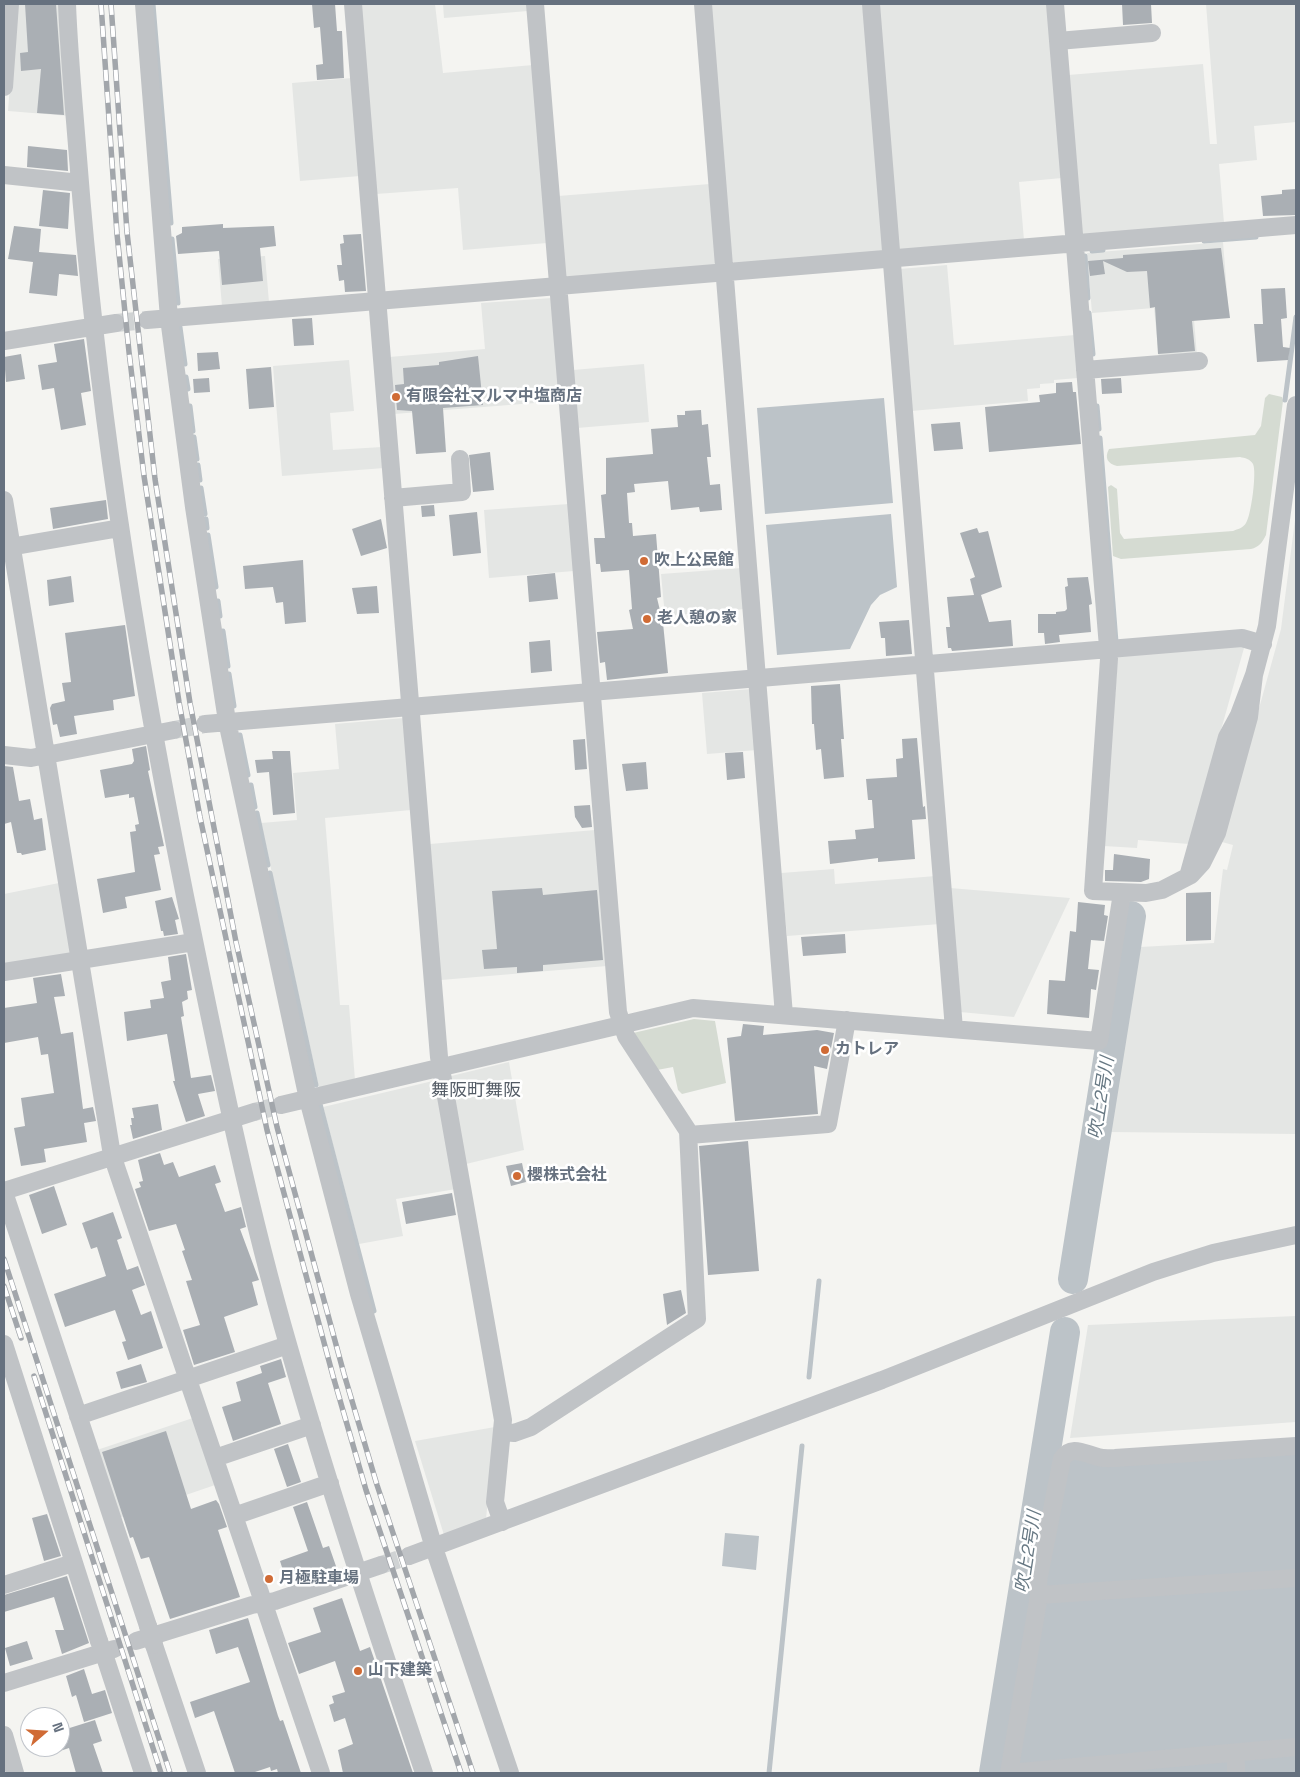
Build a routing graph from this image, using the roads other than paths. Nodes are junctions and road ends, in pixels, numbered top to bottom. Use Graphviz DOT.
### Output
graph roads {
  1 [pos="10,4"];
  2 [pos="67,4"];
  3 [pos="144,4"];
  4 [pos="353,4"];
  5 [pos="535,4"];
  6 [pos="703,4"];
  7 [pos="871,4"];
  8 [pos="1055,4"];
  9 [pos="1152,33"];
  10 [pos="1058,40"];
  11 [pos="4,87"];
  12 [pos="4,175"];
  13 [pos="80,183"];
  14 [pos="1296,225"];
  15 [pos="1074,243"];
  16 [pos="892,258"];
  17 [pos="725,272"];
  18 [pos="558,286"];
  19 [pos="377,300"];
  20 [pos="169,318"];
  21 [pos="148,320"];
  22 [pos="116,323"];
  23 [pos="92,325"];
  24 [pos="4,340"];
  25 [pos="1199,361"];
  26 [pos="1085,370"];
  27 [pos="1296,405"];
  28 [pos="460,459"];
  29 [pos="393,498"];
  30 [pos="4,500"];
  31 [pos="120,528"];
  32 [pos="8,547"];
  33 [pos="1262,644"];
  34 [pos="1108,649"];
  35 [pos="925,664"];
  36 [pos="758,678"];
  37 [pos="592,691"];
  38 [pos="410,706"];
  39 [pos="227,721"];
  40 [pos="205,724"];
  41 [pos="174,730"];
  42 [pos="152,734"];
  43 [pos="45,755"];
  44 [pos="4,756"];
  45 [pos="1122,893"];
  46 [pos="194,942"];
  47 [pos="80,960"];
  48 [pos="4,972"];
  49 [pos="784,1015"];
  50 [pos="847,1020"];
  51 [pos="622,1024"];
  52 [pos="954,1029"];
  53 [pos="442,1067"];
  54 [pos="308,1099"];
  55 [pos="281,1105"];
  56 [pos="254,1112"];
  57 [pos="230,1118"];
  58 [pos="688,1135"];
  59 [pos="112,1155"];
  60 [pos="4,1191"];
  61 [pos="1296,1235"];
  62 [pos="4,1344"];
  63 [pos="288,1345"];
  64 [pos="188,1379"];
  65 [pos="78,1416"];
  66 [pos="312,1425"];
  67 [pos="502,1432"];
  68 [pos="1296,1446"];
  69 [pos="215,1458"];
  70 [pos="330,1483"];
  71 [pos="234,1516"];
  72 [pos="502,1522"];
  73 [pos="434,1548"];
  74 [pos="409,1556"];
  75 [pos="73,1563"];
  76 [pos="382,1565"];
  77 [pos="357,1573"];
  78 [pos="1296,1578"];
  79 [pos="4,1584"];
  80 [pos="1039,1595"];
  81 [pos="264,1603"];
  82 [pos="136,1641"];
  83 [pos="106,1650"];
  84 [pos="4,1683"];
  85 [pos="4,1735"];
  86 [pos="1296,1747"];
  87 [pos="1296,1759"];
  88 [pos="1236,1769"];
  89 [pos="15,1773"];
  90 [pos="144,1773"];
  91 [pos="197,1773"];
  92 [pos="321,1773"];
  93 [pos="424,1773"];
  94 [pos="510,1773"];
  95 [pos="1009,1773"];
  96 [pos="1144,1773"];
  1 -- 11 [label="street"];
  2 -- 13 [label="street"];
  3 -- 20 [label="street"];
  4 -- 19 [label="street"];
  5 -- 18 [label="street"];
  6 -- 17 [label="street"];
  7 -- 16 [label="street"];
  8 -- 10 [label="street"];
  9 -- 10 [label="street"];
  10 -- 15 [label="street"];
  12 -- 13 [label="street"];
  13 -- 23 [label="street"];
  14 -- 15 [label="street"];
  15 -- 16 [label="street"];
  15 -- 26 [label="street"];
  16 -- 17 [label="street"];
  16 -- 35 [label="street"];
  17 -- 18 [label="street"];
  17 -- 36 [label="street"];
  18 -- 19 [label="street"];
  18 -- 37 [label="street"];
  19 -- 20 [label="street"];
  19 -- 29 [label="street"];
  20 -- 21 [label="street"];
  20 -- 39 [label="street"];
  22 -- 23 [label="street"];
  23 -- 24 [label="street"];
  23 -- 31 [label="street"];
  25 -- 26 [label="street"];
  26 -- 34 [label="street"];
  27 -- 33 [label="street"];
  28 -- 29 [label="street"];
  29 -- 38 [label="street"];
  30 -- 32 [label="street"];
  31 -- 32 [label="street"];
  31 -- 42 [label="street"];
  32 -- 43 [label="street"];
  33 -- 34 [label="street"];
  33 -- 45 [label="street"];
  34 -- 35 [label="street"];
  34 -- 45 [label="street"];
  35 -- 36 [label="street"];
  35 -- 52 [label="street"];
  36 -- 37 [label="street"];
  36 -- 49 [label="street"];
  37 -- 38 [label="street"];
  37 -- 51 [label="street"];
  38 -- 39 [label="street"];
  38 -- 53 [label="street"];
  39 -- 40 [label="street"];
  39 -- 54 [label="street"];
  41 -- 42 [label="street"];
  42 -- 43 [label="street"];
  42 -- 46 [label="street"];
  43 -- 44 [label="street"];
  43 -- 47 [label="street"];
  45 -- 52 [label="street"];
  46 -- 47 [label="street"];
  46 -- 57 [label="street"];
  47 -- 48 [label="street"];
  47 -- 59 [label="street"];
  49 -- 50 [label="street"];
  49 -- 51 [label="street"];
  50 -- 52 [label="street"];
  50 -- 58 [label="street"];
  51 -- 53 [label="street"];
  51 -- 58 [label="street"];
  53 -- 54 [label="street"];
  53 -- 67 [label="street"];
  54 -- 55 [label="street"];
  54 -- 73 [label="street"];
  56 -- 57 [label="street"];
  57 -- 59 [label="street"];
  57 -- 63 [label="street"];
  58 -- 67 [label="street"];
  59 -- 60 [label="street"];
  59 -- 64 [label="street"];
  60 -- 65 [label="street"];
  61 -- 72 [label="street"];
  62 -- 75 [label="street"];
  63 -- 64 [label="street"];
  63 -- 66 [label="street"];
  64 -- 65 [label="street"];
  64 -- 69 [label="street"];
  65 -- 91 [label="street, bridge"];
  66 -- 69 [label="street"];
  66 -- 70 [label="street"];
  67 -- 72 [label="street"];
  68 -- 80 [label="street"];
  69 -- 71 [label="street"];
  70 -- 71 [label="street"];
  70 -- 77 [label="street"];
  71 -- 81 [label="street"];
  72 -- 73 [label="street"];
  73 -- 74 [label="street"];
  73 -- 94 [label="street"];
  75 -- 79 [label="street"];
  75 -- 83 [label="street"];
  76 -- 77 [label="street"];
  77 -- 81 [label="street"];
  77 -- 93 [label="street"];
  78 -- 80 [label="street"];
  80 -- 95 [label="street"];
  81 -- 82 [label="street"];
  81 -- 92 [label="street"];
  83 -- 84 [label="street"];
  83 -- 90 [label="street"];
  85 -- 89 [label="street"];
  86 -- 95 [label="street"];
  87 -- 88 [label="street"];
  88 -- 96 [label="street"];
}
